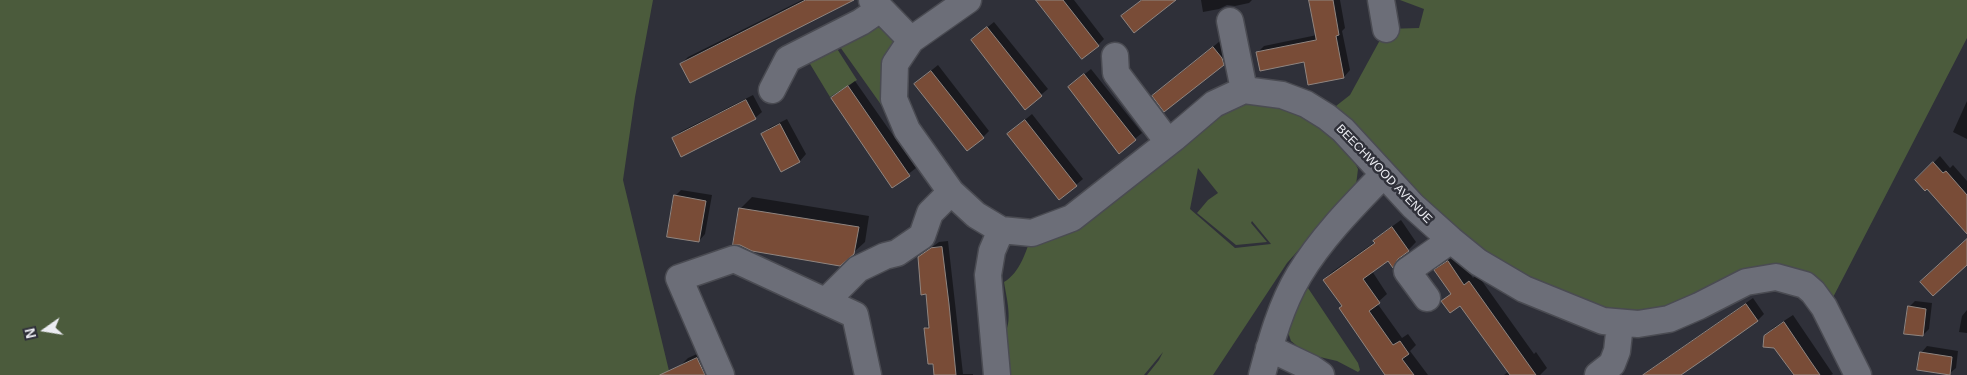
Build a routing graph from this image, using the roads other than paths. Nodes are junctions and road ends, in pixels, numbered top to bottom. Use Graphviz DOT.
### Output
graph roads {
  1 [pos="968,0"];
  2 [pos="1381,0"];
  3 [pos="876,5"];
  4 [pos="1229,21"];
  5 [pos="1386,29"];
  6 [pos="911,40"];
  7 [pos="1115,56"];
  8 [pos="772,90"];
  9 [pos="1244,90"];
  10 [pos="1168,142"];
  11 [pos="1383,175"];
  12 [pos="951,192"];
  13 [pos="1001,230"];
  14 [pos="1451,240"];
  15 [pos="1427,298"];
  16 [pos="826,301"];
  17 [pos="1620,324"];
  18 [pos="1269,348"];
  19 [pos="1610,371"];
  20 [pos="721,375"];
  21 [pos="868,375"];
  22 [pos="997,375"];
  23 [pos="1262,375"];
  24 [pos="1321,375"];
  25 [pos="1858,375"];
  1 -- 6 [label="street"];
  2 -- 5 [label="street"];
  3 -- 6 [label="street"];
  3 -- 8 [label="street"];
  4 -- 9 [label="street"];
  6 -- 12 [label="street"];
  7 -- 10 [label="street"];
  9 -- 10 [label="street"];
  9 -- 11 [label="street, BEECHWOOD AVENUE"];
  10 -- 13 [label="street"];
  11 -- 14 [label="street, BEECHWOOD AVENUE"];
  11 -- 18 [label="street"];
  12 -- 13 [label="street"];
  12 -- 16 [label="street"];
  13 -- 22 [label="street"];
  14 -- 15 [label="street"];
  14 -- 17 [label="street, BEECHWOOD AVENUE"];
  16 -- 20 [label="street"];
  16 -- 21 [label="street"];
  17 -- 19 [label="street"];
  17 -- 25 [label="street, BEECHWOOD AVENUE"];
  18 -- 23 [label="street"];
  18 -- 24 [label="street"];
}
